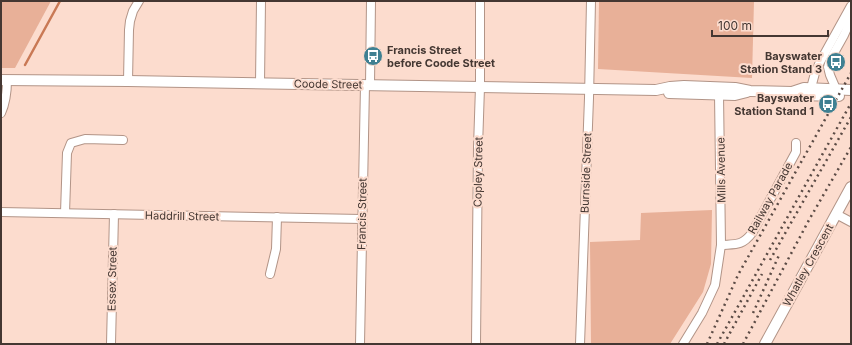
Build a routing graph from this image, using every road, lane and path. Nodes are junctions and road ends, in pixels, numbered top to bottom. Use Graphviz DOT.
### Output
graph roads {
  1 [pos="139,1"];
  2 [pos="261,1"];
  3 [pos="371,1"];
  4 [pos="480,1"];
  5 [pos="591,1"];
  6 [pos="851,6"];
  7 [pos="851,19"];
  8 [pos="4,80"];
  9 [pos="128,81"];
  10 [pos="260,83"];
  11 [pos="368,85"];
  12 [pos="480,87"];
  13 [pos="589,88"];
  14 [pos="811,88"];
  15 [pos="836,89"];
  16 [pos="656,90"];
  17 [pos="851,90"];
  18 [pos="750,91"];
  19 [pos="792,92"];
  20 [pos="719,94"];
  21 [pos="851,96"];
  22 [pos="1,113"];
  23 [pos="122,140"];
  24 [pos="796,143"];
  25 [pos="851,187"];
  26 [pos="1,212"];
  27 [pos="65,214"];
  28 [pos="114,214"];
  29 [pos="836,214"];
  30 [pos="277,217"];
  31 [pos="362,219"];
  32 [pos="851,222"];
  33 [pos="721,245"];
  34 [pos="270,274"];
  35 [pos="111,344"];
  36 [pos="360,344"];
  37 [pos="476,344"];
  38 [pos="580,344"];
  39 [pos="683,344"];
  40 [pos="765,344"];
  1 -- 9 [label="street"];
  2 -- 10 [label="street"];
  3 -- 11 [label="street, Francis Street"];
  4 -- 12 [label="street, Copley Street"];
  5 -- 13 [label="street, Burnside Street"];
  6 -- 14 [label="street"];
  7 -- 15 [label="street"];
  8 -- 9 [label="main road, Coode Street"];
  8 -- 22 [label="street"];
  9 -- 10 [label="main road, Coode Street"];
  10 -- 11 [label="main road, Coode Street"];
  11 -- 12 [label="main road, Coode Street"];
  11 -- 31 [label="street, Francis Street"];
  12 -- 13 [label="main road, Coode Street"];
  12 -- 37 [label="street, Copley Street"];
  13 -- 16 [label="main road, Coode Street"];
  13 -- 38 [label="street, Burnside Street"];
  14 -- 15 [label="main road, Coode Street"];
  14 -- 19 [label="main road, Coode Street"];
  15 -- 17 [label="main road, Coode Street"];
  16 -- 18 [label="main road, Coode Street"];
  16 -- 20 [label="main road, Coode Street"];
  18 -- 19 [label="main road, Coode Street"];
  18 -- 20 [label="main road, Coode Street"];
  19 -- 21 [label="main road, Coode Street"];
  20 -- 33 [label="street, Mills Avenue"];
  23 -- 27 [label="street"];
  24 -- 33 [label="street, Railway Parade"];
  25 -- 29 [label="main road, Whatley Crescent"];
  26 -- 27 [label="street, Haddrill Street"];
  27 -- 28 [label="street, Haddrill Street"];
  28 -- 30 [label="street, Haddrill Street"];
  28 -- 35 [label="street, Essex Street"];
  29 -- 32 [label="street"];
  29 -- 40 [label="main road, Whatley Crescent"];
  30 -- 31 [label="street, Haddrill Street"];
  30 -- 34 [label="street"];
  31 -- 36 [label="street, Francis Street"];
  33 -- 39 [label="street"];
}
